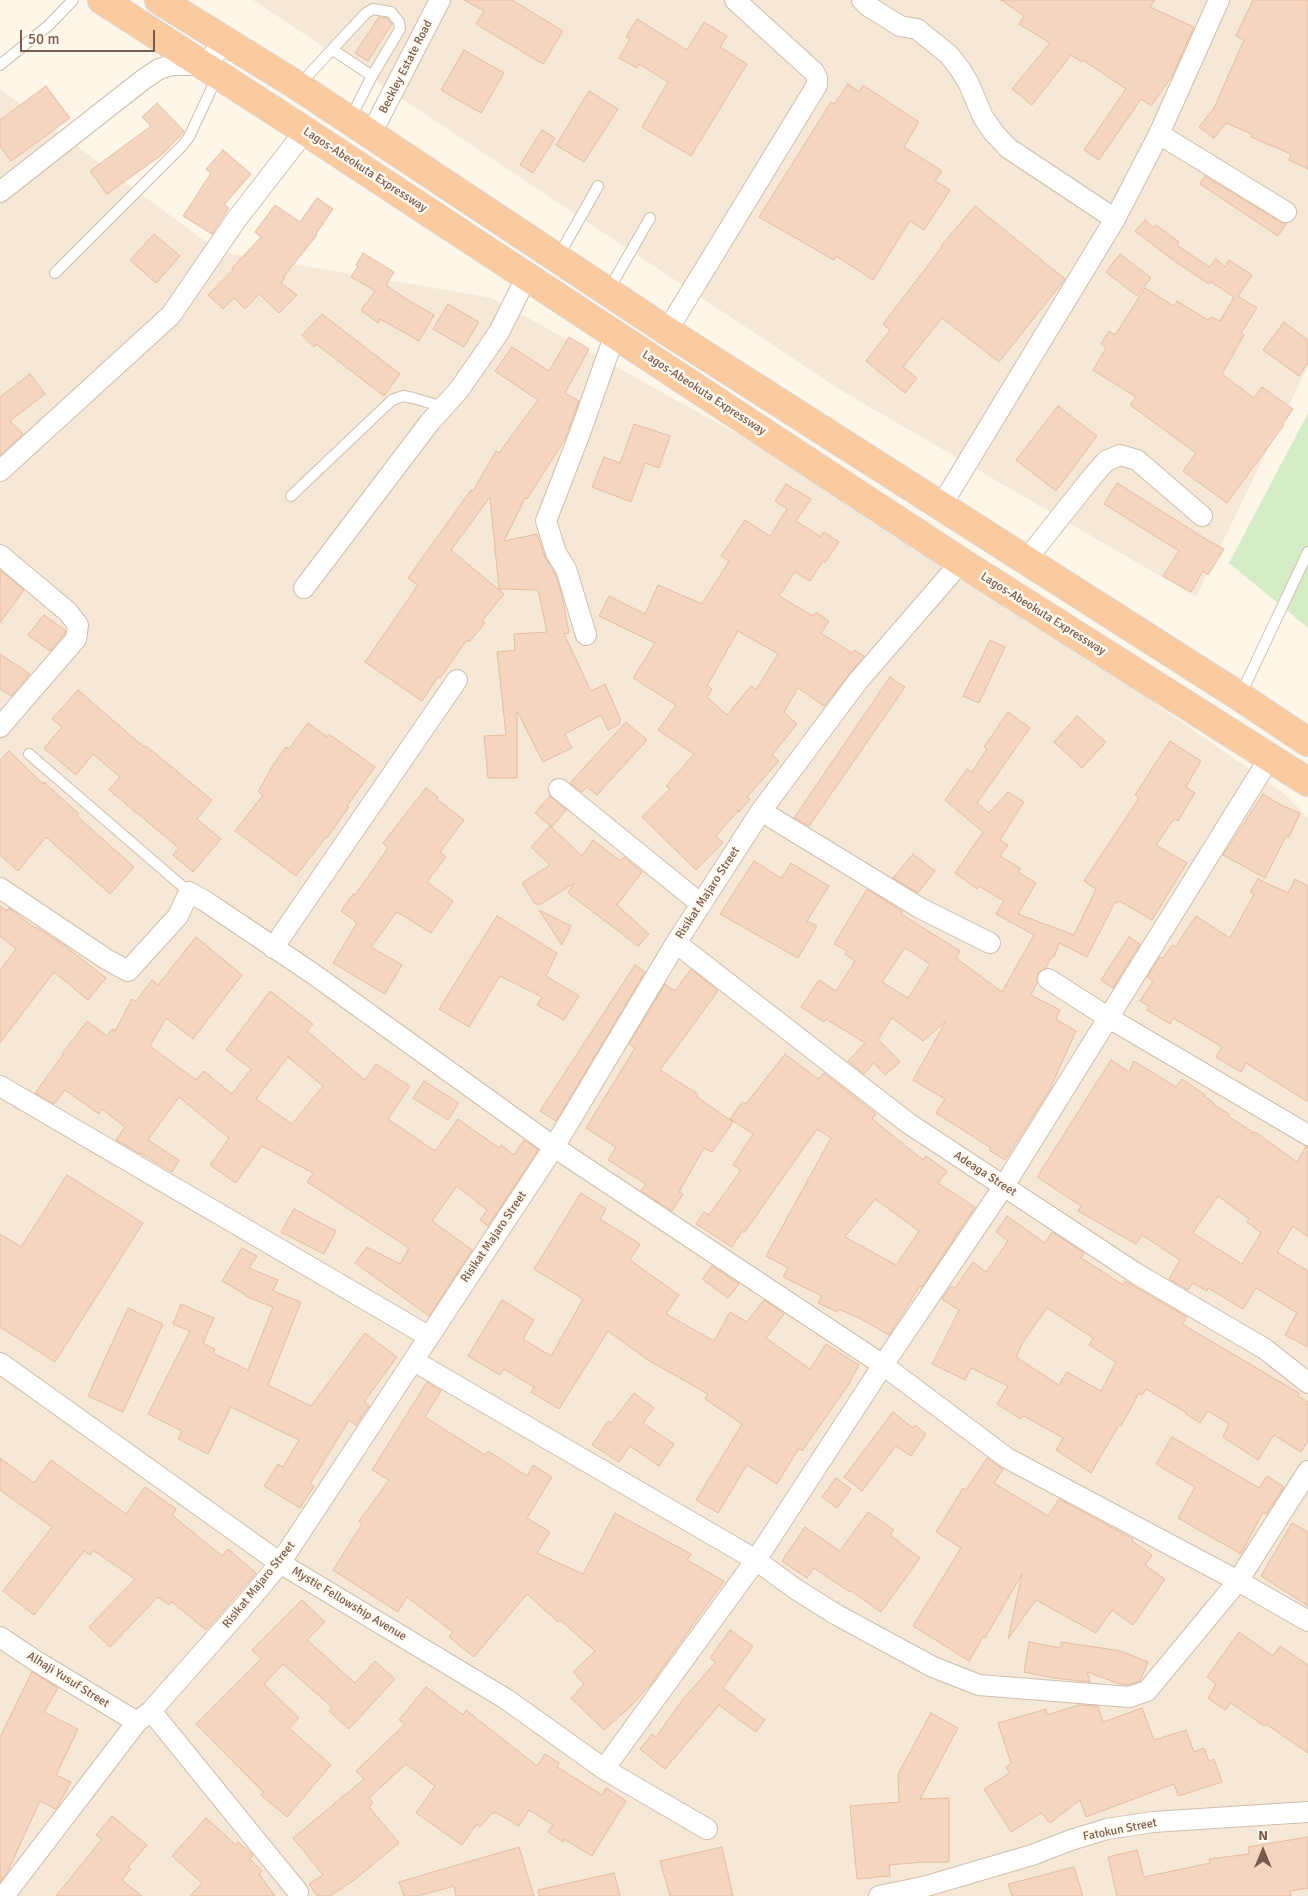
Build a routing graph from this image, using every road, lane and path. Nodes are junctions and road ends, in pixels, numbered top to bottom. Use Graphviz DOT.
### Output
graph roads {
  1 [pos="72,0"];
  2 [pos="102,0"];
  3 [pos="159,0"];
  4 [pos="440,0"];
  5 [pos="735,0"];
  6 [pos="862,0"];
  7 [pos="1220,0"];
  8 [pos="229,42"];
  9 [pos="332,50"];
  10 [pos="0,65"];
  11 [pos="212,69"];
  12 [pos="372,76"];
  13 [pos="298,86"];
  14 [pos="361,127"];
  15 [pos="305,130"];
  16 [pos="1160,134"];
  17 [pos="598,186"];
  18 [pos="0,192"];
  19 [pos="1286,212"];
  20 [pos="650,218"];
  21 [pos="1115,219"];
  22 [pos="557,258"];
  23 [pos="55,273"];
  24 [pos="527,276"];
  25 [pos="607,292"];
  26 [pos="667,331"];
  27 [pos="615,334"];
  28 [pos="444,407"];
  29 [pos="0,471"];
  30 [pos="291,496"];
  31 [pos="941,506"];
  32 [pos="1202,516"];
  33 [pos="0,555"];
  34 [pos="1307,556"];
  35 [pos="1026,560"];
  36 [pos="961,562"];
  37 [pos="304,588"];
  38 [pos="586,635"];
  39 [pos="457,680"];
  40 [pos="1239,696"];
  41 [pos="0,727"];
  42 [pos="1308,742"];
  43 [pos="29,754"];
  44 [pos="1270,757"];
  45 [pos="1308,782"];
  46 [pos="559,789"];
  47 [pos="761,811"];
  48 [pos="0,888"];
  49 [pos="189,892"];
  50 [pos="702,904"];
  51 [pos="676,943"];
  52 [pos="990,943"];
  53 [pos="273,948"];
  54 [pos="1048,979"];
  55 [pos="1109,1018"];
  56 [pos="0,1086"];
  57 [pos="1308,1135"];
  58 [pos="554,1147"];
  59 [pos="1004,1186"];
  60 [pos="428,1336"];
  61 [pos="414,1361"];
  62 [pos="0,1363"];
  63 [pos="883,1365"];
  64 [pos="1308,1383"];
  65 [pos="1308,1472"];
  66 [pos="756,1560"];
  67 [pos="280,1563"];
  68 [pos="1238,1580"];
  69 [pos="1308,1621"];
  70 [pos="0,1637"];
  71 [pos="144,1717"];
  72 [pos="604,1769"];
  73 [pos="1308,1812"];
  74 [pos="707,1829"];
  75 [pos="298,1892"];
  76 [pos="4,1896"];
  77 [pos="880,1896"];
  1 -- 10 [label="lane"];
  2 -- 11 [label="highway, Lagos-Abeokuta Expressway"];
  3 -- 8 [label="highway"];
  4 -- 14 [label="street, Beckley Estate Road"];
  5 -- 26 [label="street"];
  6 -- 21 [label="street"];
  7 -- 16 [label="street"];
  8 -- 11 [label="street"];
  8 -- 13 [label="highway"];
  9 -- 12 [label="lane"];
  9 -- 12 [label="lane"];
  9 -- 13 [label="lane"];
  11 -- 15 [label="highway, Lagos-Abeokuta Expressway"];
  11 -- 18 [label="street"];
  11 -- 23 [label="lane"];
  12 -- 14 [label="lane"];
  13 -- 14 [label="highway"];
  14 -- 22 [label="highway"];
  15 -- 24 [label="highway, Lagos-Abeokuta Expressway"];
  15 -- 29 [label="street"];
  16 -- 19 [label="street"];
  16 -- 21 [label="street"];
  17 -- 22 [label="lane"];
  20 -- 25 [label="lane"];
  21 -- 31 [label="street"];
  22 -- 25 [label="highway"];
  24 -- 27 [label="highway, Lagos-Abeokuta Expressway"];
  24 -- 28 [label="street"];
  25 -- 26 [label="highway"];
  26 -- 31 [label="highway"];
  27 -- 36 [label="highway, Lagos-Abeokuta Expressway"];
  27 -- 38 [label="street"];
  28 -- 30 [label="lane"];
  28 -- 37 [label="street"];
  31 -- 35 [label="highway"];
  32 -- 35 [label="street"];
  33 -- 41 [label="street"];
  34 -- 40 [label="lane"];
  35 -- 40 [label="highway"];
  36 -- 44 [label="highway, Lagos-Abeokuta Expressway"];
  36 -- 47 [label="street, Risikat Majaro Street"];
  39 -- 53 [label="street"];
  40 -- 42 [label="highway"];
  43 -- 49 [label="lane"];
  44 -- 45 [label="highway, Lagos-Abeokuta Expressway"];
  44 -- 55 [label="street"];
  46 -- 50 [label="street"];
  47 -- 50 [label="street, Risikat Majaro Street"];
  47 -- 52 [label="street"];
  48 -- 49 [label="street"];
  49 -- 53 [label="street"];
  50 -- 51 [label="street, Risikat Majaro Street"];
  51 -- 58 [label="street, Risikat Majaro Street"];
  51 -- 59 [label="street, Adeaga Street"];
  53 -- 58 [label="street"];
  54 -- 55 [label="street"];
  55 -- 57 [label="street"];
  55 -- 59 [label="street"];
  56 -- 60 [label="street"];
  58 -- 60 [label="street, Risikat Majaro Street"];
  58 -- 63 [label="street"];
  59 -- 63 [label="street"];
  59 -- 64 [label="street, Adeaga Street"];
  60 -- 61 [label="street, Risikat Majaro Street"];
  61 -- 66 [label="street"];
  61 -- 67 [label="street, Risikat Majaro Street"];
  62 -- 67 [label="street, Mystic Fellowship Avenue"];
  63 -- 66 [label="street"];
  63 -- 68 [label="street"];
  65 -- 68 [label="street"];
  66 -- 68 [label="street"];
  66 -- 72 [label="street"];
  67 -- 71 [label="street, Risikat Majaro Street"];
  67 -- 72 [label="street, Mystic Fellowship Avenue"];
  68 -- 69 [label="street"];
  70 -- 71 [label="street, Alhaji Yusuf Street"];
  71 -- 75 [label="street"];
  71 -- 76 [label="street, Risikat Majaro Street"];
  72 -- 74 [label="street, Mystic Fellowship Avenue"];
  73 -- 77 [label="street, Fatokun Street"];
}
